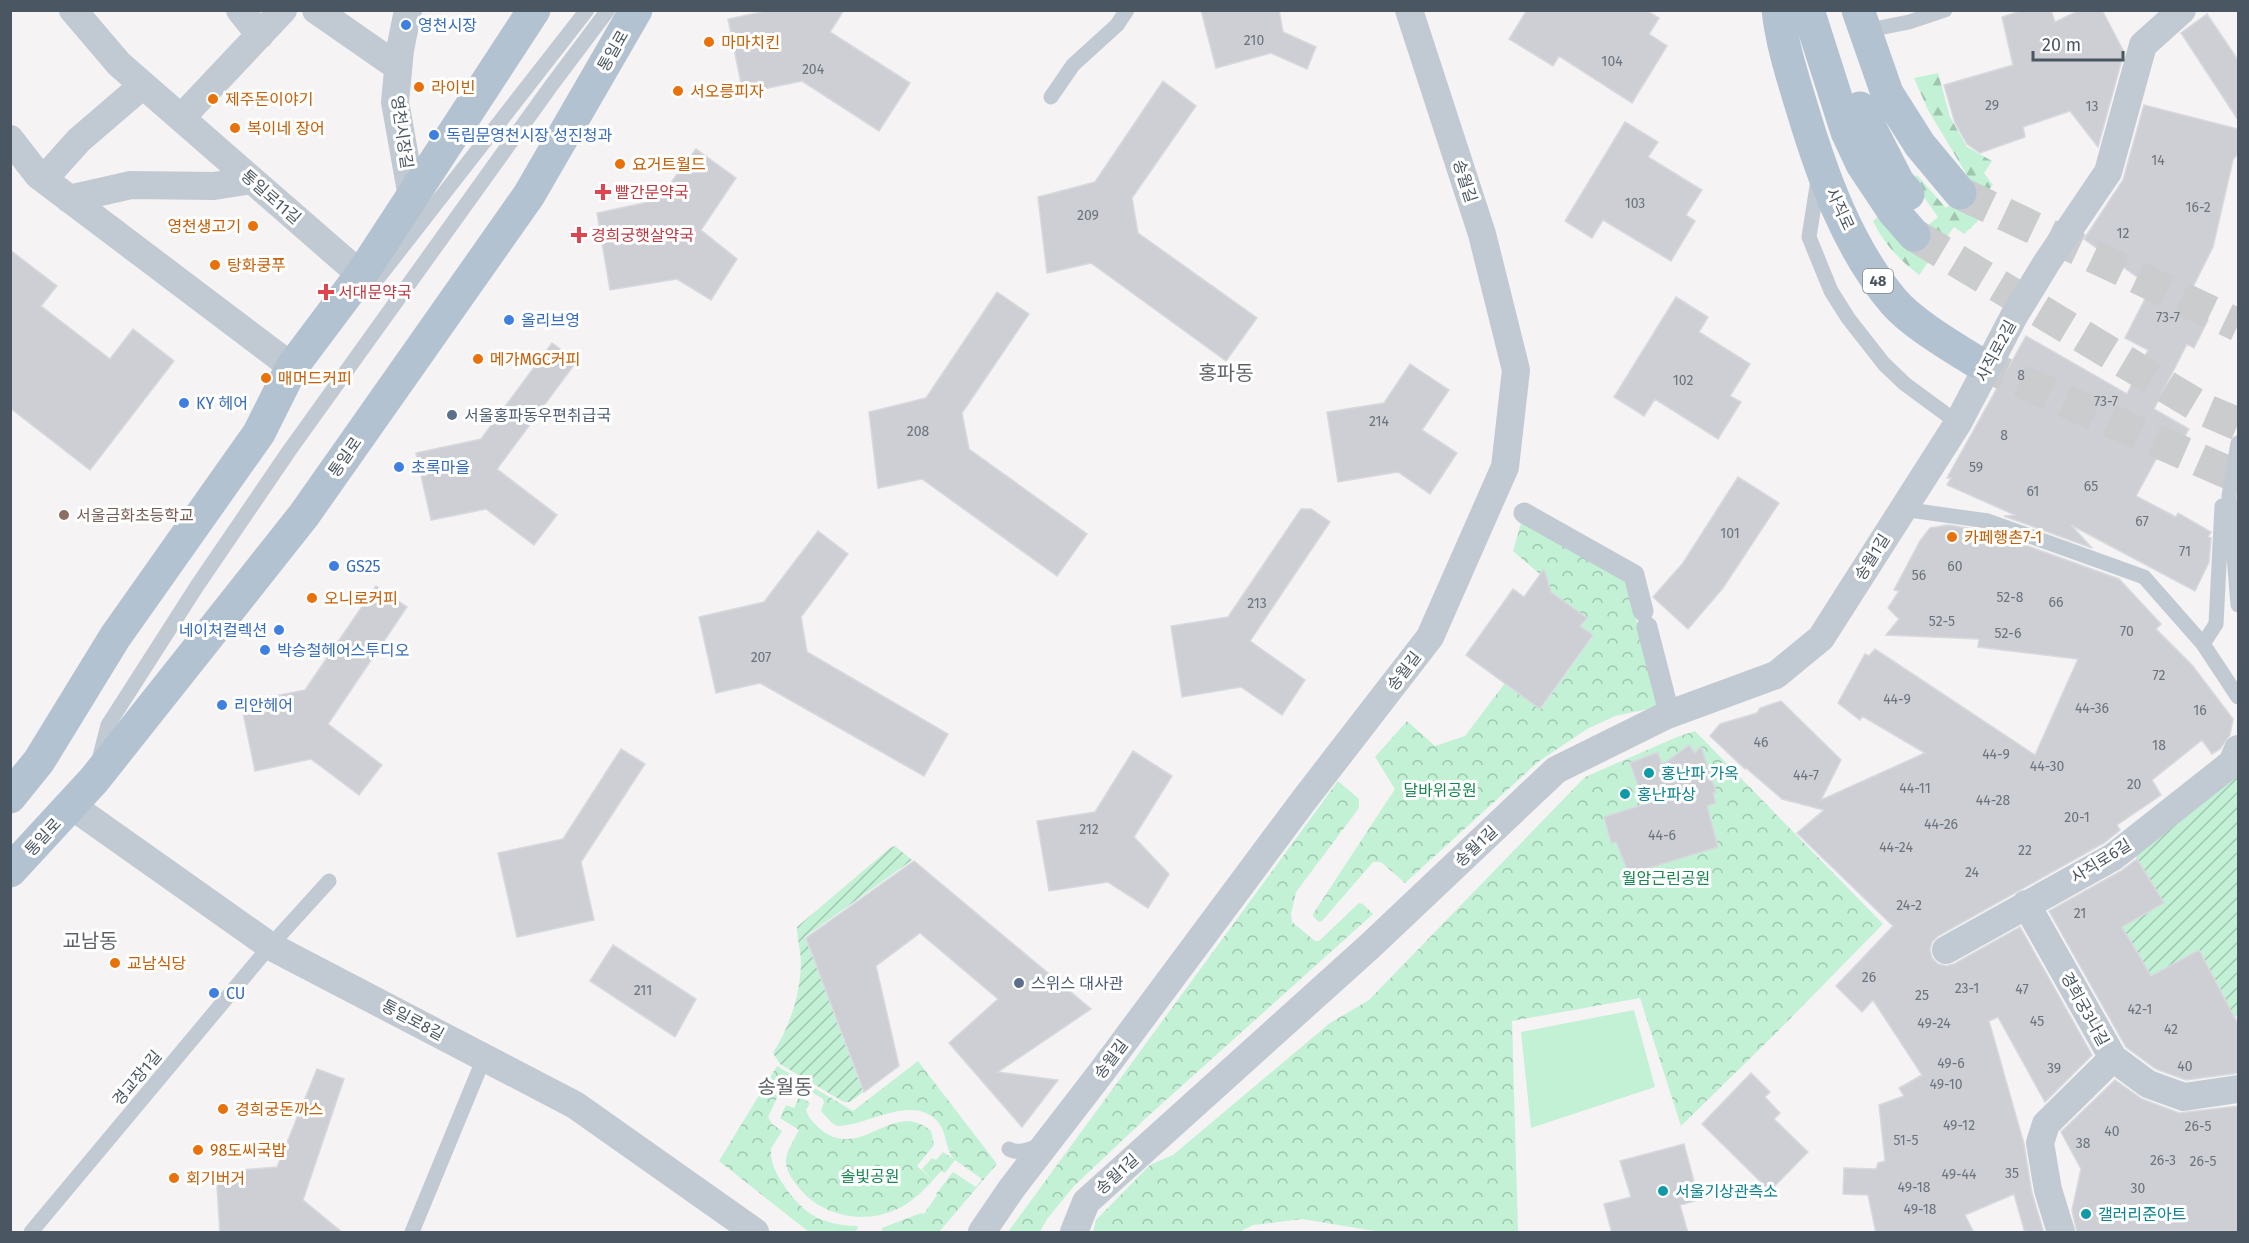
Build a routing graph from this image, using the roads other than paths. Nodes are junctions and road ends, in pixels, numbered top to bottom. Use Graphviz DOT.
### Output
graph roads {
  1 [pos="73,10"];
  2 [pos="240,10"];
  3 [pos="283,10"];
  4 [pos="316,10"];
  5 [pos="408,10"];
  6 [pos="534,10"];
  7 [pos="587,10"];
  8 [pos="608,10"];
  9 [pos="636,10"];
  10 [pos="1127,10"];
  11 [pos="1409,10"];
  12 [pos="1808,10"];
  13 [pos="1827,10"];
  14 [pos="1946,10"];
  15 [pos="2182,10"];
  16 [pos="1778,21"];
  17 [pos="1861,21"];
  18 [pos="260,35"];
  19 [pos="398,67"];
  20 [pos="143,85"];
  21 [pos="1051,98"];
  22 [pos="181,118"];
  23 [pos="10,139"];
  24 [pos="1820,168"];
  25 [pos="44,179"];
  26 [pos="252,180"];
  27 [pos="1960,194"];
  28 [pos="412,197"];
  29 [pos="69,199"];
  30 [pos="361,275"];
  31 [pos="1975,361"];
  32 [pos="292,367"];
  33 [pos="1958,423"];
  34 [pos="259,434"];
  35 [pos="2238,443"];
  36 [pos="2222,497"];
  37 [pos="1902,508"];
  38 [pos="1524,513"];
  39 [pos="2238,605"];
  40 [pos="2203,644"];
  41 [pos="2238,698"];
  42 [pos="1667,705"];
  43 [pos="2238,749"];
  44 [pos="94,780"];
  45 [pos="10,798"];
  46 [pos="72,806"];
  47 [pos="10,871"];
  48 [pos="329,881"];
  49 [pos="2026,904"];
  50 [pos="270,946"];
  51 [pos="1946,950"];
  52 [pos="484,1058"];
  53 [pos="2113,1058"];
  54 [pos="2238,1089"];
  55 [pos="31,1233"];
  56 [pos="412,1233"];
  57 [pos="755,1233"];
  58 [pos="982,1233"];
  59 [pos="1074,1233"];
  60 [pos="2061,1233"];
  1 -- 20 [label="street, 통일로11길"];
  2 -- 18 [label="street"];
  3 -- 18 [label="street"];
  4 -- 19 [label="street"];
  5 -- 19 [label="street, 영천시장길"];
  6 -- 28 [label="main road"];
  7 -- 34 [label="lane"];
  8 -- 44 [label="lane"];
  9 -- 44 [label="main road, 통일로"];
  10 -- 21 [label="lane"];
  11 -- 58 [label="street, 송월길"];
  12 -- 13 [label="main road"];
  14 -- 17 [label="lane"];
  15 -- 33 [label="street, 사직로2길"];
  16 -- 24 [label="main road, 사직로"];
  17 -- 27 [label="main road"];
  18 -- 22 [label="street"];
  19 -- 28 [label="street, 영천시장길"];
  20 -- 22 [label="street, 통일로11길"];
  20 -- 25 [label="street"];
  22 -- 26 [label="street, 통일로11길"];
  23 -- 25 [label="street"];
  24 -- 31 [label="main road, 사직로 / 48"];
  24 -- 33 [label="lane"];
  25 -- 29 [label="street"];
  26 -- 29 [label="street"];
  26 -- 30 [label="street, 통일로11길"];
  28 -- 30 [label="main road"];
  29 -- 32 [label="street"];
  30 -- 32 [label="main road"];
  32 -- 34 [label="main road"];
  33 -- 37 [label="street, 송월1길"];
  34 -- 45 [label="main road"];
  35 -- 39 [label="lane"];
  36 -- 40 [label="lane"];
  37 -- 40 [label="lane"];
  37 -- 59 [label="street, 송월1길"];
  38 -- 42 [label="street"];
  40 -- 41 [label="lane"];
  43 -- 49 [label="street, 사직로6길"];
  44 -- 46 [label="main road, 통일로"];
  46 -- 47 [label="main road, 통일로"];
  46 -- 50 [label="street, 통일로8길"];
  48 -- 50 [label="lane, 경교장1길"];
  49 -- 51 [label="street, 사직로6길"];
  49 -- 53 [label="street, 경희궁3나길"];
  50 -- 52 [label="street, 통일로8길"];
  50 -- 55 [label="lane, 경교장1길"];
  52 -- 56 [label="lane"];
  52 -- 57 [label="street, 통일로8길"];
  53 -- 54 [label="street, 경희궁3나길"];
  53 -- 60 [label="street"];
}
